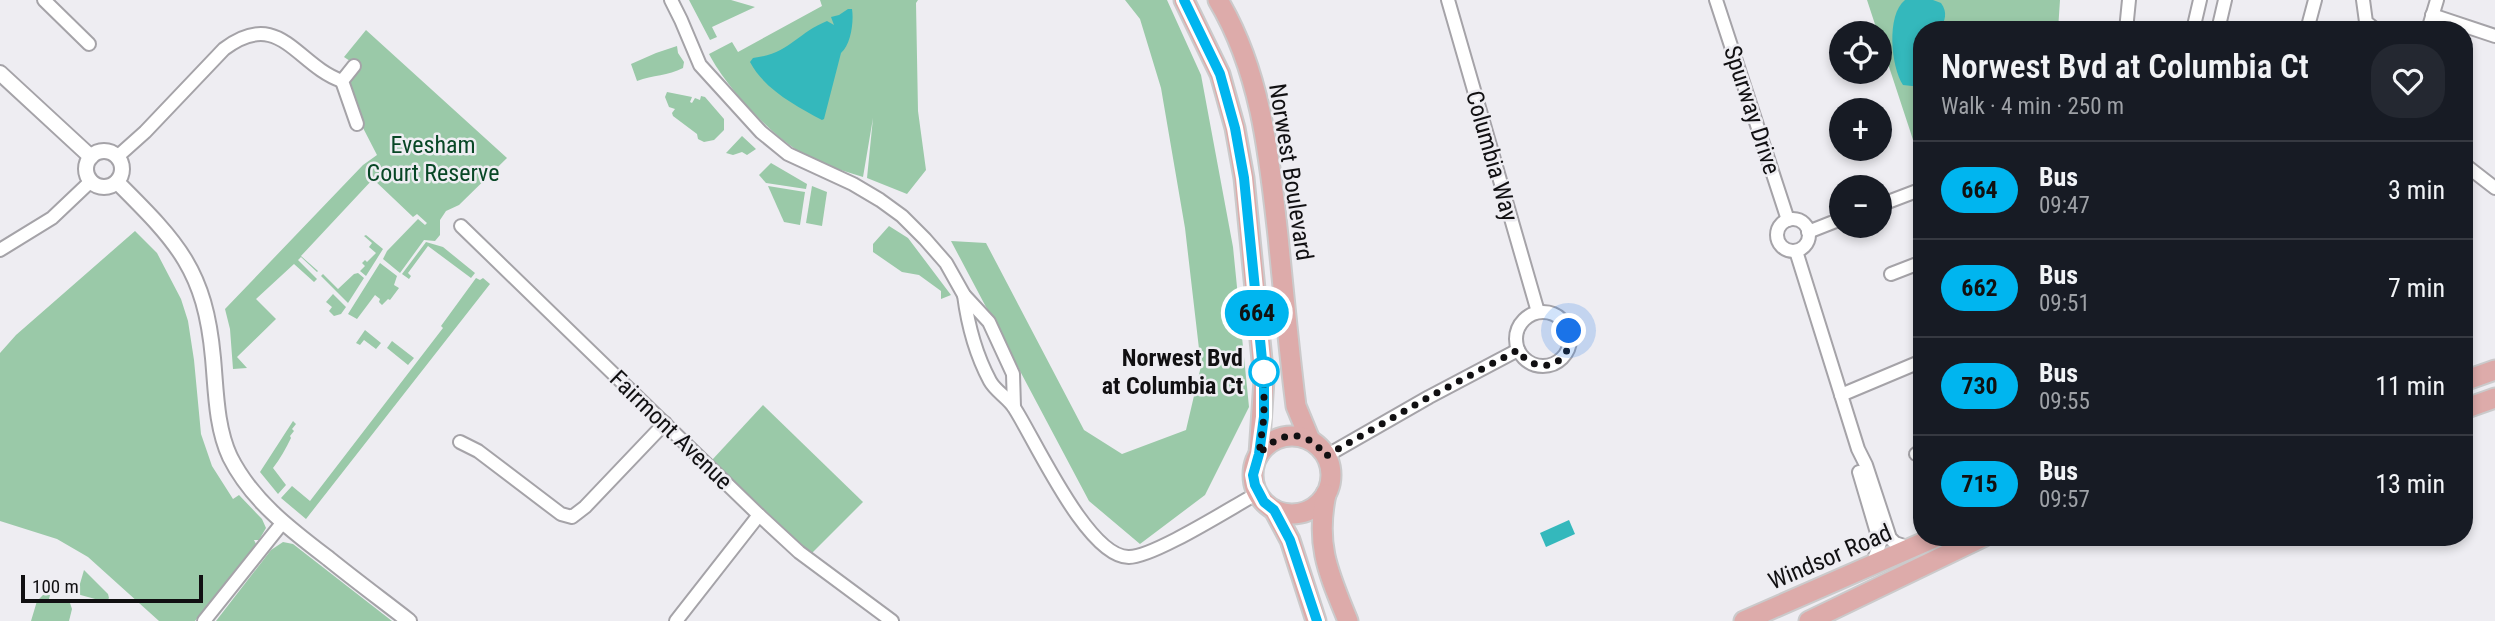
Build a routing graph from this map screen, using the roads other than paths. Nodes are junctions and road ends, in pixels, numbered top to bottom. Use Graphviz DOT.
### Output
graph roads {
  1 [pos="44,0"];
  2 [pos="670,0"];
  3 [pos="1184,0"];
  4 [pos="1218,0"];
  5 [pos="1448,0"];
  6 [pos="1716,0"];
  7 [pos="2129,0"];
  8 [pos="2200,0"];
  9 [pos="2225,0"];
  10 [pos="2315,0"];
  11 [pos="2363,0"];
  12 [pos="2437,0"];
  13 [pos="2432,15"];
  14 [pos="2127,21"];
  15 [pos="2195,21"];
  16 [pos="2220,21"];
  17 [pos="2310,21"];
  18 [pos="2366,21"];
  19 [pos="2430,21"];
  20 [pos="2450,21"];
  21 [pos="2473,29"];
  22 [pos="2495,36"];
  23 [pos="89,44"];
  24 [pos="354,66"];
  25 [pos="0,73"];
  26 [pos="342,81"];
  27 [pos="357,124"];
  28 [pos="117,156"];
  29 [pos="91,157"];
  30 [pos="2473,171"];
  31 [pos="91,181"];
  32 [pos="117,182"];
  33 [pos="2495,188"];
  34 [pos="1913,192"];
  35 [pos="1892,200"];
  36 [pos="1788,220"];
  37 [pos="1829,224"];
  38 [pos="461,226"];
  39 [pos="1808,232"];
  40 [pos="0,250"];
  41 [pos="1796,251"];
  42 [pos="1913,265"];
  43 [pos="1891,274"];
  44 [pos="964,295"];
  45 [pos="1538,312"];
  46 [pos="1518,350"];
  47 [pos="1913,365"];
  48 [pos="2495,370"];
  49 [pos="2473,378"];
  50 [pos="1841,395"];
  51 [pos="1014,407"];
  52 [pos="665,423"];
  53 [pos="1310,440"];
  54 [pos="460,442"];
  55 [pos="1858,449"];
  56 [pos="1259,454"];
  57 [pos="1326,456"];
  58 [pos="1258,493"];
  59 [pos="1327,493"];
  60 [pos="1274,510"];
  61 [pos="759,515"];
  62 [pos="283,522"];
  63 [pos="1916,546"];
  64 [pos="1965,546"];
  65 [pos="1911,548"];
  66 [pos="1872,566"];
  67 [pos="681,619"];
  68 [pos="1816,620"];
  69 [pos="204,621"];
  70 [pos="409,621"];
  71 [pos="892,621"];
  72 [pos="1317,621"];
  73 [pos="1348,621"];
  74 [pos="1744,621"];
  1 -- 23 [label="street"];
  2 -- 44 [label="street"];
  3 -- 56 [label="main road, Norwest Boulevard"];
  4 -- 53 [label="main road, Norwest Boulevard"];
  5 -- 45 [label="street, Columbia Way"];
  6 -- 36 [label="street, Spurway Drive"];
  7 -- 14 [label="street"];
  8 -- 15 [label="street"];
  9 -- 16 [label="street"];
  10 -- 17 [label="street"];
  11 -- 18 [label="street"];
  12 -- 13 [label="street"];
  13 -- 19 [label="street"];
  13 -- 20 [label="street"];
  21 -- 22 [label="street"];
  24 -- 26 [label="street"];
  25 -- 29 [label="street"];
  26 -- 27 [label="street"];
  26 -- 28 [label="street"];
  28 -- 29 [label="street"];
  28 -- 32 [label="street"];
  29 -- 31 [label="street"];
  30 -- 33 [label="street"];
  31 -- 32 [label="street"];
  31 -- 40 [label="street"];
  32 -- 62 [label="street"];
  34 -- 35 [label="street"];
  36 -- 39 [label="street"];
  36 -- 41 [label="street"];
  37 -- 39 [label="street"];
  38 -- 52 [label="street, Fairmont Avenue"];
  39 -- 41 [label="street"];
  41 -- 50 [label="street"];
  42 -- 43 [label="street"];
  44 -- 51 [label="street"];
  44 -- 51 [label="street"];
  45 -- 46 [label="street"];
  45 -- 46 [label="street"];
  46 -- 57 [label="street"];
  47 -- 50 [label="street"];
  48 -- 49 [label="main road"];
  50 -- 55 [label="street"];
  51 -- 58 [label="street"];
  52 -- 54 [label="street"];
  52 -- 61 [label="street, Fairmont Avenue"];
  53 -- 56 [label="main road"];
  53 -- 57 [label="main road"];
  55 -- 65 [label="street"];
  55 -- 66 [label="street"];
  56 -- 58 [label="main road"];
  57 -- 59 [label="main road"];
  58 -- 60 [label="main road"];
  59 -- 60 [label="main road"];
  59 -- 73 [label="main road"];
  60 -- 72 [label="main road"];
  61 -- 67 [label="street"];
  61 -- 71 [label="street, Fairmont Avenue"];
  62 -- 69 [label="street"];
  62 -- 70 [label="street"];
  63 -- 65 [label="main road, Windsor Road"];
  64 -- 68 [label="main road, Windsor Road"];
  65 -- 66 [label="main road, Windsor Road"];
  66 -- 74 [label="main road, Windsor Road"];
}
